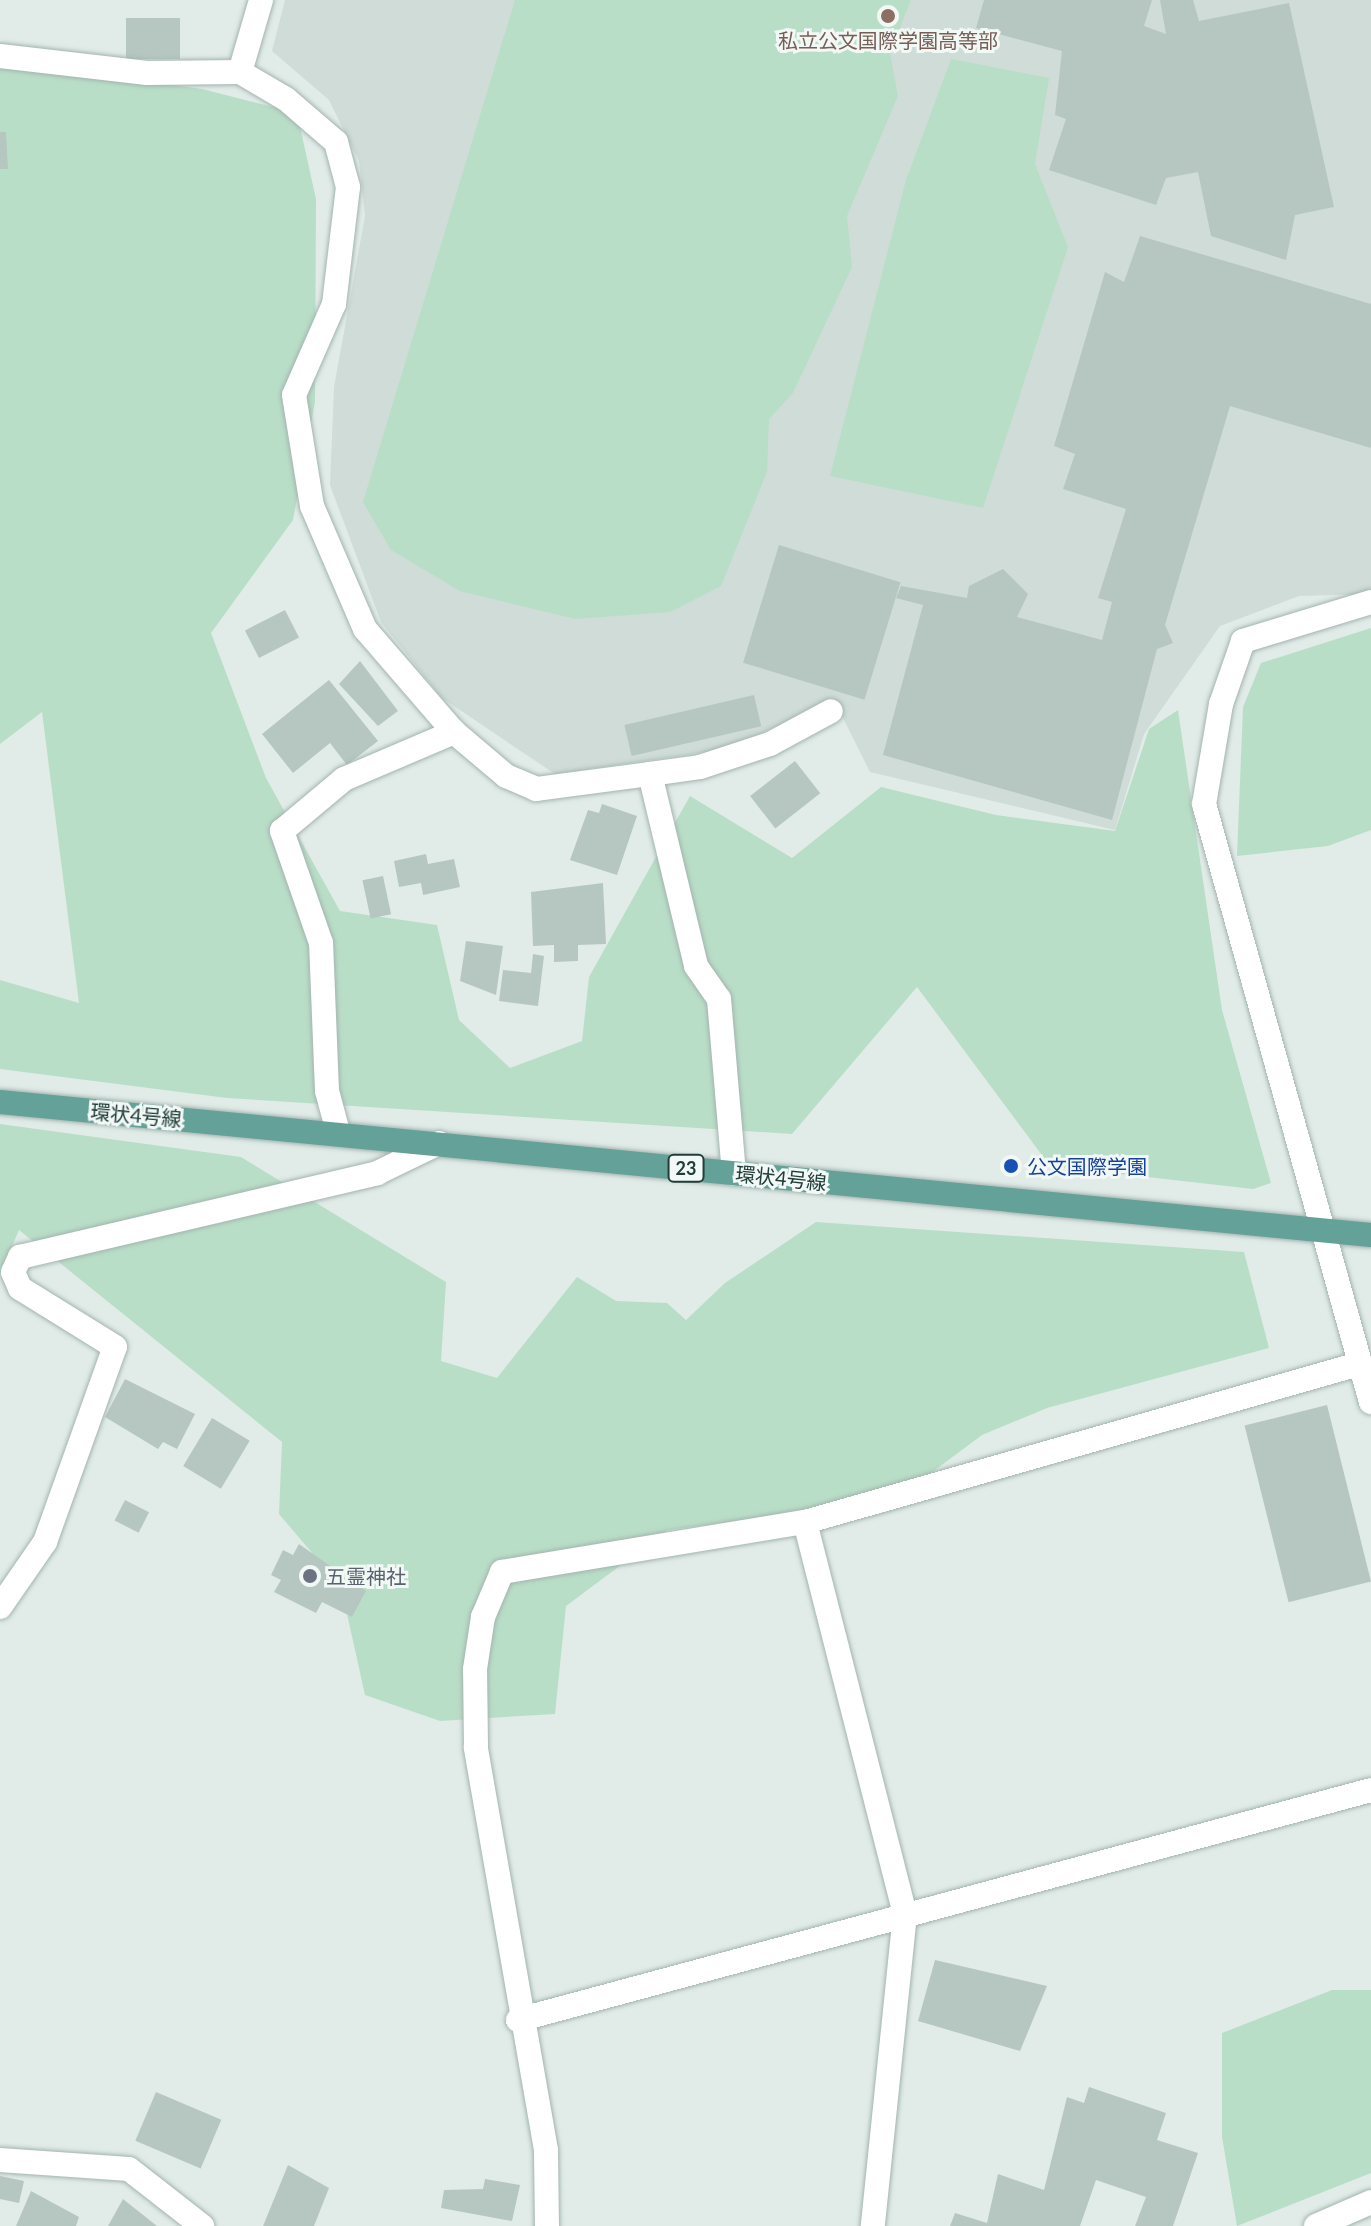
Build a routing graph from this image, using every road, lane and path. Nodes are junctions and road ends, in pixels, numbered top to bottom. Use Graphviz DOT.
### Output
graph roads {
  1 [pos="261,0"];
  2 [pos="0,56"];
  3 [pos="240,72"];
  4 [pos="1371,602"];
  5 [pos="831,711"];
  6 [pos="454,732"];
  7 [pos="650,774"];
  8 [pos="0,1102"];
  9 [pos="338,1132"];
  10 [pos="439,1143"];
  11 [pos="734,1173"];
  12 [pos="1318,1230"];
  13 [pos="1371,1235"];
  14 [pos="1359,1364"];
  15 [pos="1371,1402"];
  16 [pos="805,1522"];
  17 [pos="0,1607"];
  18 [pos="1371,1790"];
  19 [pos="905,1914"];
  20 [pos="518,2020"];
  21 [pos="0,2160"];
  22 [pos="1371,2202"];
  23 [pos="202,2226"];
  24 [pos="547,2226"];
  25 [pos="873,2226"];
  26 [pos="1316,2226"];
  1 -- 3 [label="street"];
  2 -- 3 [label="street"];
  3 -- 6 [label="street"];
  4 -- 12 [label="street"];
  5 -- 7 [label="street"];
  6 -- 7 [label="street"];
  6 -- 9 [label="street"];
  7 -- 11 [label="street"];
  8 -- 9 [label="main road, 環状4号線 / 23"];
  9 -- 10 [label="main road, 環状4号線 / 23"];
  10 -- 11 [label="main road, 環状4号線 / 23"];
  10 -- 17 [label="street"];
  11 -- 12 [label="main road, 環状4号線 / 23"];
  12 -- 13 [label="main road, 環状4号線 / 23"];
  12 -- 14 [label="street"];
  14 -- 15 [label="street"];
  14 -- 16 [label="street"];
  16 -- 19 [label="street"];
  16 -- 20 [label="street"];
  18 -- 19 [label="street"];
  19 -- 20 [label="street"];
  19 -- 25 [label="street"];
  20 -- 24 [label="street"];
  21 -- 23 [label="street"];
  22 -- 26 [label="street"];
}
